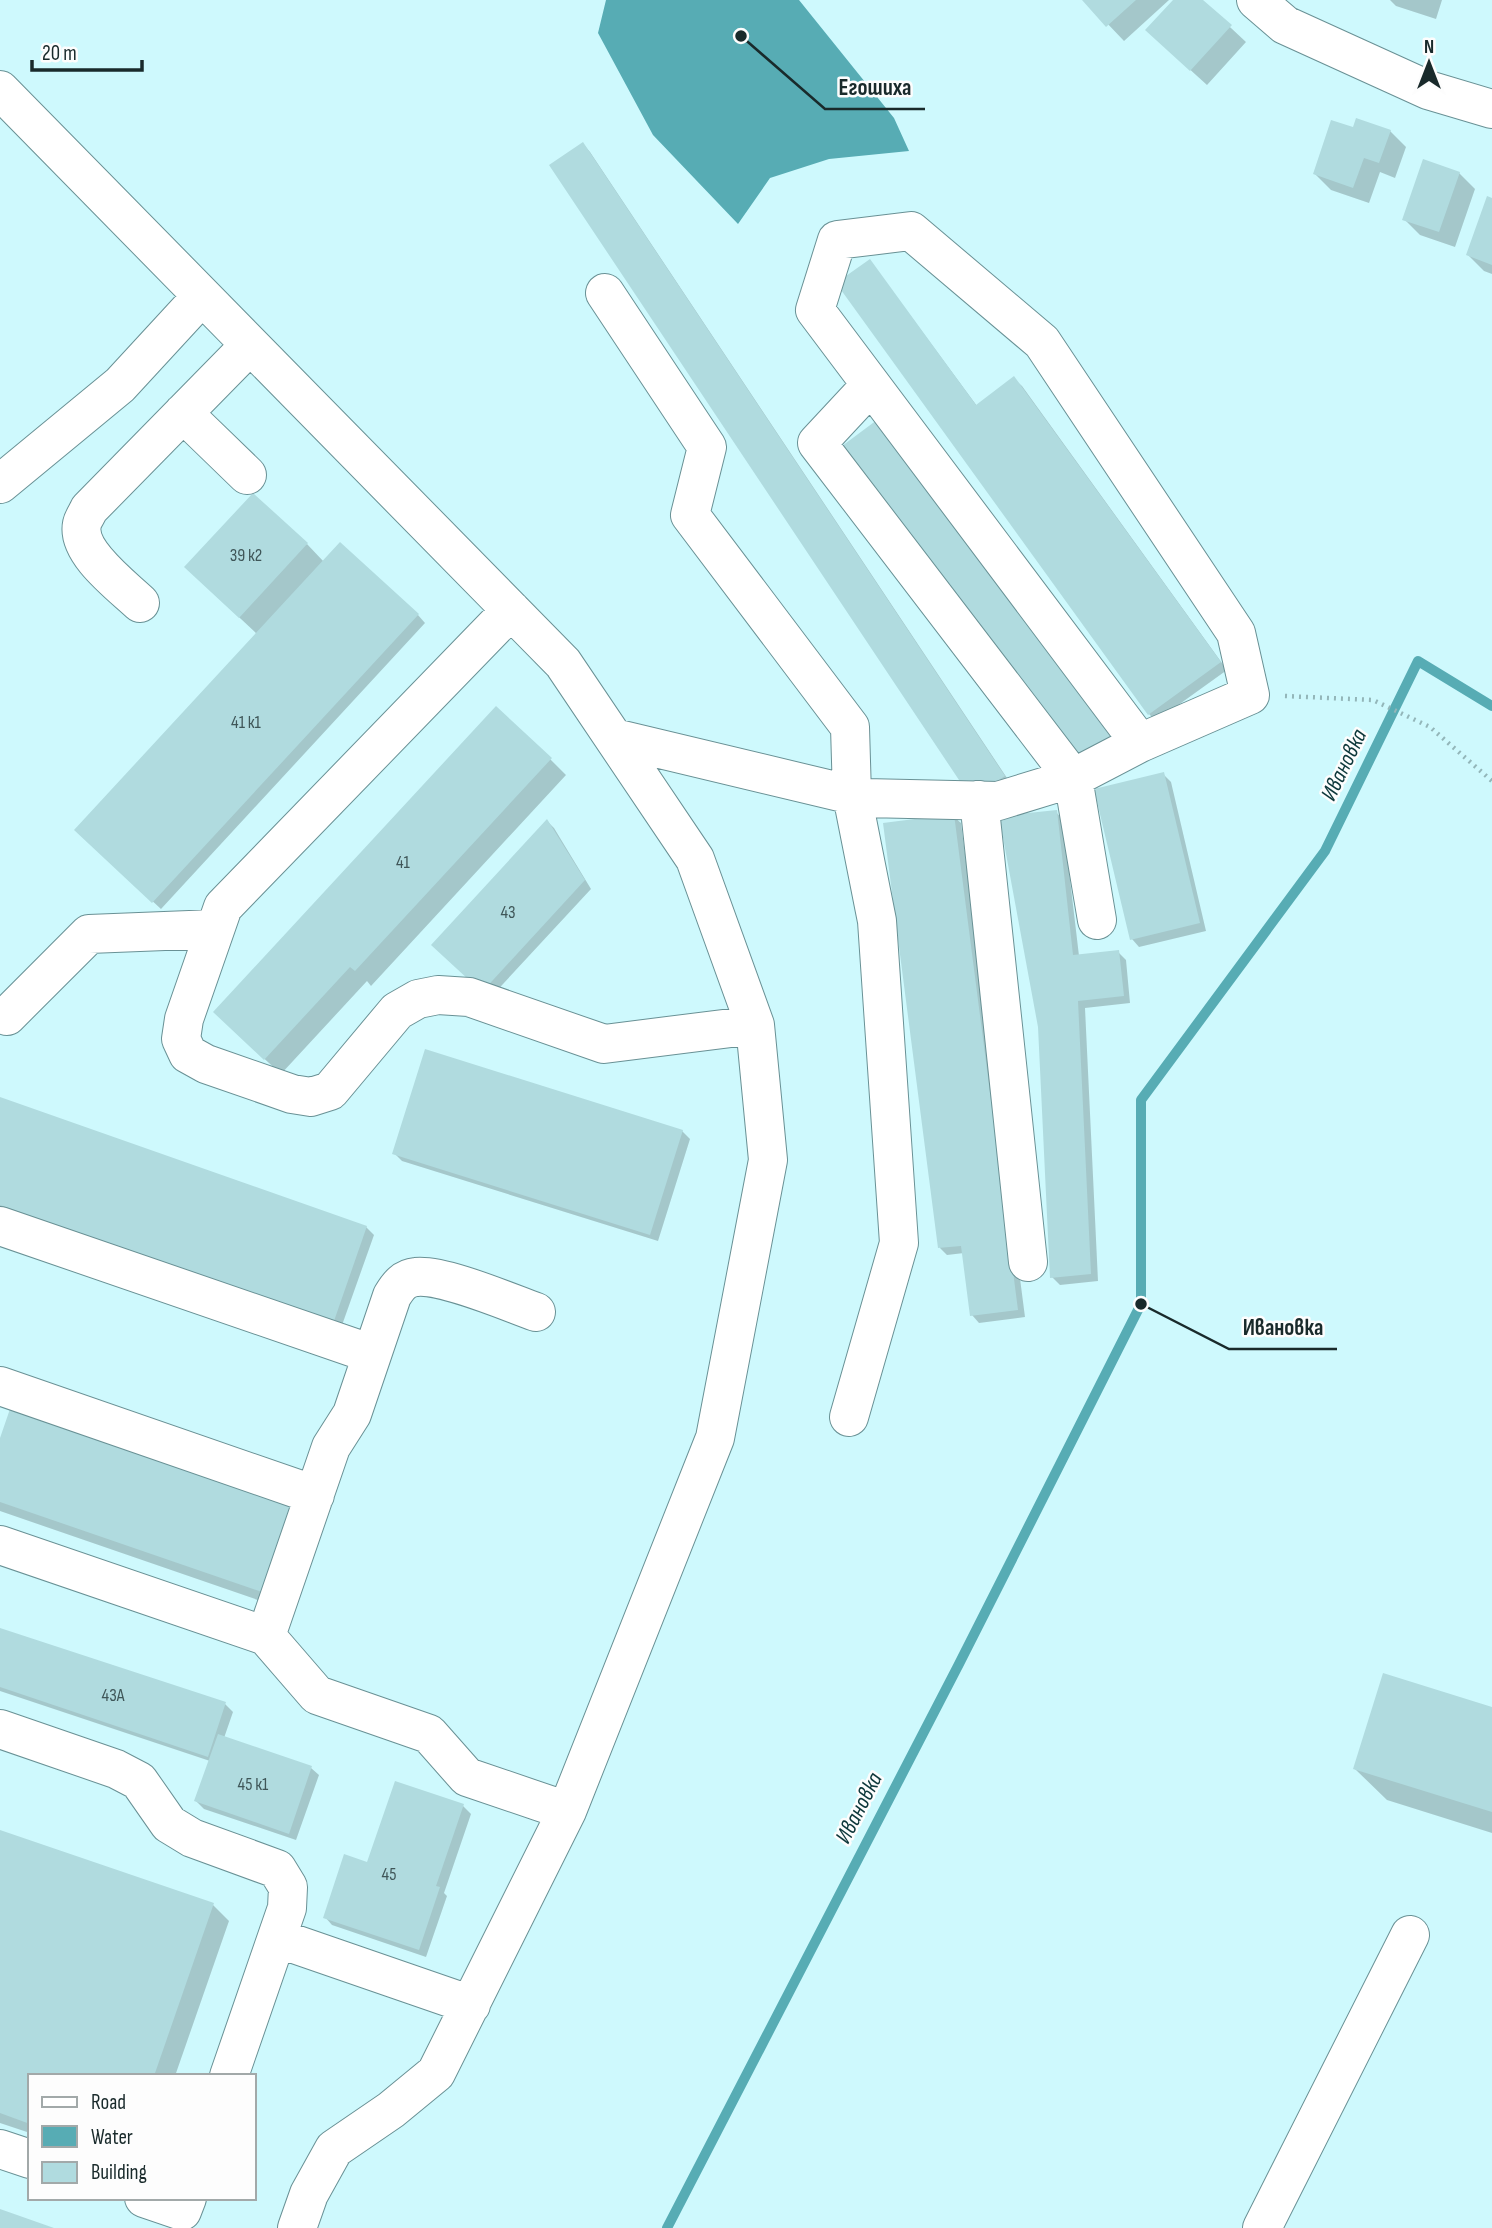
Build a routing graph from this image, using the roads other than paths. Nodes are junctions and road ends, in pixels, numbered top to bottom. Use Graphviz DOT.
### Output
graph roads {
  1 [pos="1256,0"];
  2 [pos="0,90"];
  3 [pos="1492,109"];
  4 [pos="605,293"];
  5 [pos="202,296"];
  6 [pos="250,345"];
  7 [pos="871,385"];
  8 [pos="183,412"];
  9 [pos="247,475"];
  10 [pos="0,484"];
  11 [pos="140,603"];
  12 [pos="511,610"];
  13 [pos="614,738"];
  14 [pos="1140,743"];
  15 [pos="1073,778"];
  16 [pos="852,795"];
  17 [pos="979,800"];
  18 [pos="1097,920"];
  19 [pos="215,929"];
  20 [pos="7,1016"];
  21 [pos="755,1025"];
  22 [pos="3,1236"];
  23 [pos="1028,1262"];
  24 [pos="536,1312"];
  25 [pos="372,1354"];
  26 [pos="0,1386"];
  27 [pos="849,1417"];
  28 [pos="315,1495"];
  29 [pos="0,1545"];
  30 [pos="266,1636"];
  31 [pos="0,1729"];
  32 [pos="567,1811"];
  33 [pos="1410,1935"];
  34 [pos="277,1938"];
  35 [pos="471,2005"];
  36 [pos="230,2074"];
  37 [pos="0,2149"];
  38 [pos="28,2158"];
  39 [pos="150,2200"];
  40 [pos="185,2212"];
  41 [pos="297,2228"];
  42 [pos="1262,2228"];
  1 -- 3 [label="street"];
  2 -- 5 [label="street"];
  4 -- 16 [label="street"];
  5 -- 6 [label="street"];
  5 -- 10 [label="street"];
  6 -- 8 [label="street"];
  6 -- 12 [label="street"];
  7 -- 14 [label="street"];
  7 -- 14 [label="street"];
  7 -- 15 [label="street"];
  8 -- 9 [label="street"];
  8 -- 11 [label="street"];
  12 -- 13 [label="street"];
  12 -- 19 [label="street"];
  13 -- 16 [label="street"];
  13 -- 21 [label="street"];
  14 -- 15 [label="street"];
  15 -- 17 [label="street"];
  15 -- 18 [label="street"];
  16 -- 17 [label="street"];
  16 -- 27 [label="street"];
  17 -- 23 [label="street"];
  19 -- 20 [label="street"];
  19 -- 21 [label="street"];
  21 -- 32 [label="street"];
  22 -- 25 [label="street"];
  24 -- 25 [label="street"];
  25 -- 28 [label="street"];
  26 -- 28 [label="street"];
  28 -- 30 [label="street"];
  29 -- 30 [label="street"];
  30 -- 32 [label="street"];
  31 -- 34 [label="street"];
  32 -- 35 [label="street"];
  33 -- 42 [label="street"];
  34 -- 35 [label="street"];
  34 -- 36 [label="street"];
  35 -- 41 [label="street"];
  37 -- 38 [label="street"];
  39 -- 40 [label="street"];
}
